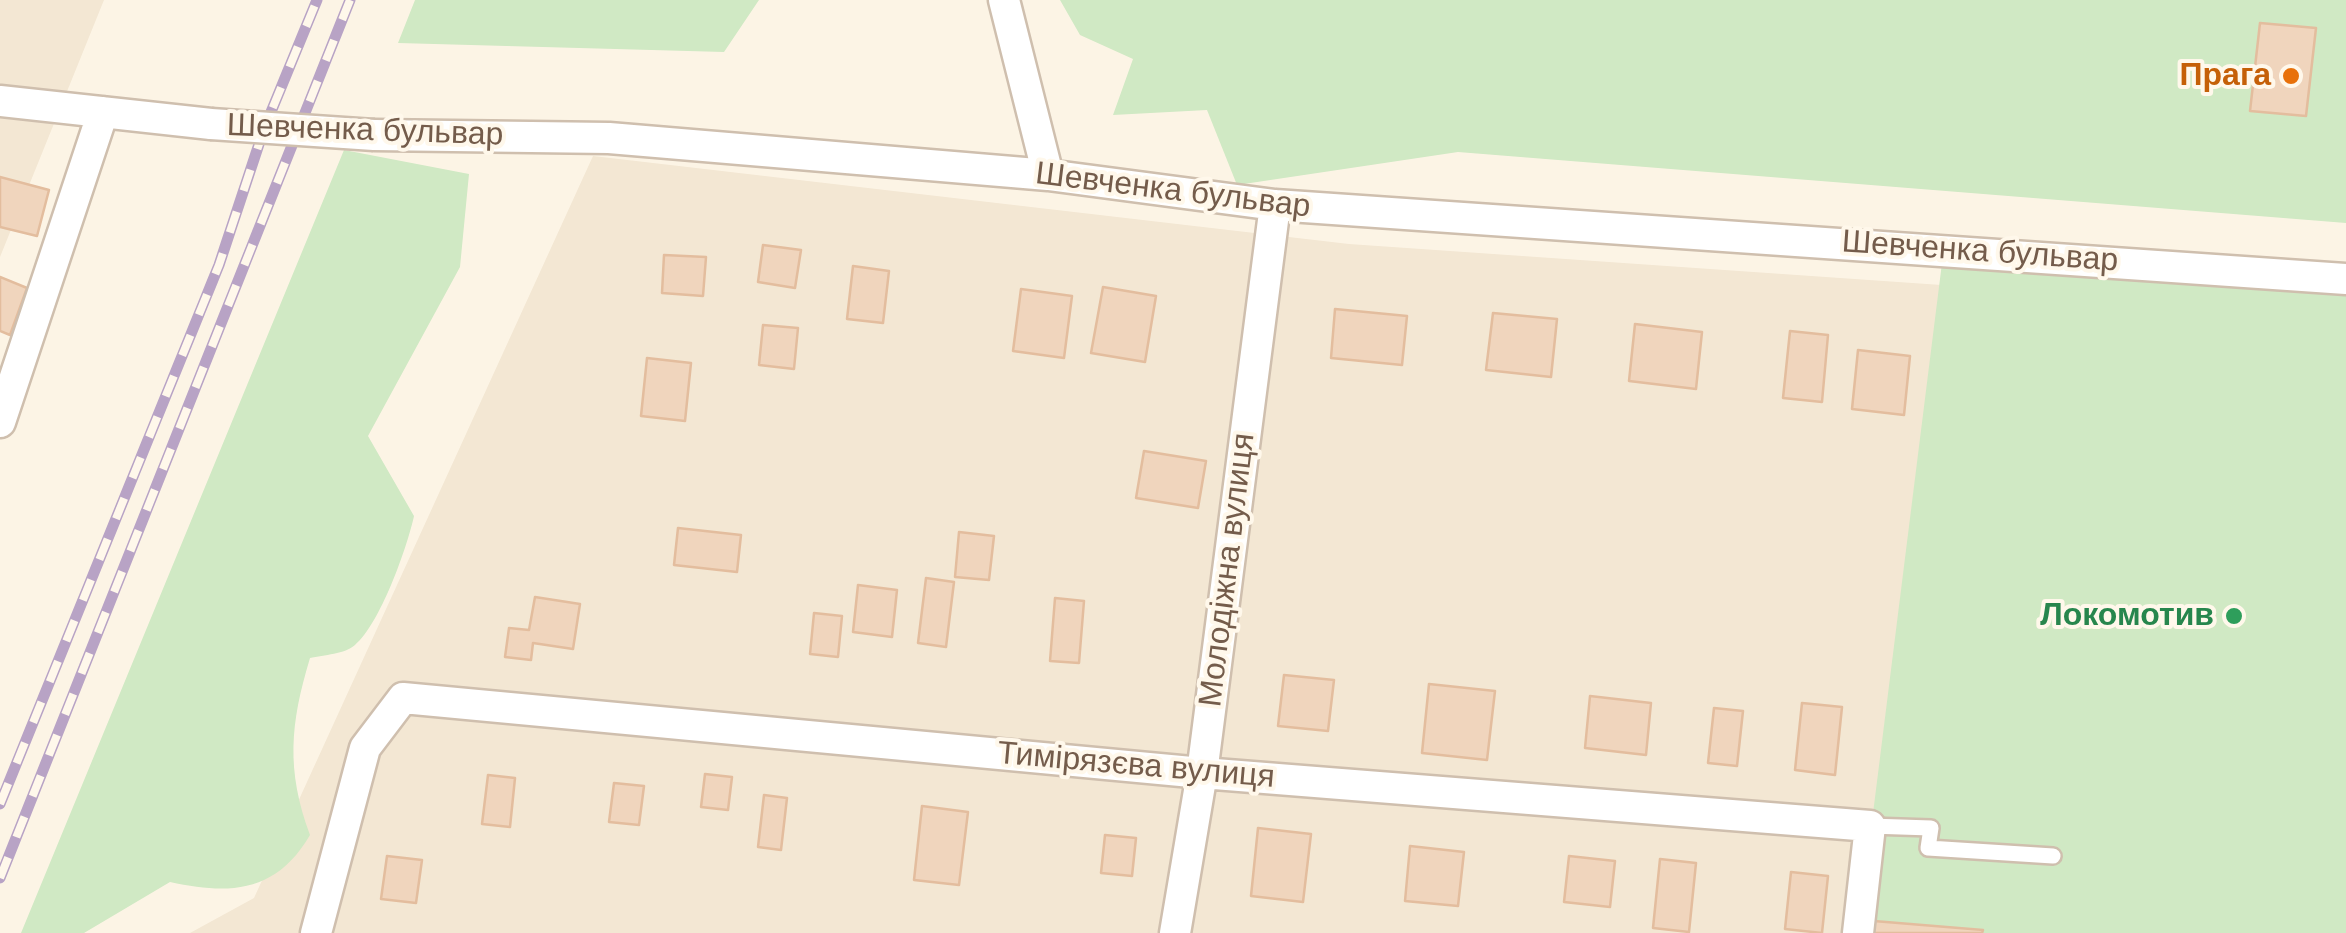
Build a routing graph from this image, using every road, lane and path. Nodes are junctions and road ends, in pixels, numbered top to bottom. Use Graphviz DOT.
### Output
graph roads {
  1 [pos="1004,0"];
  2 [pos="0,101"];
  3 [pos="102,112"];
  4 [pos="1048,175"];
  5 [pos="1275,206"];
  6 [pos="2346,279"];
  7 [pos="0,422"];
  8 [pos="1202,774"];
  9 [pos="1870,826"];
  10 [pos="2053,856"];
  11 [pos="316,933"];
  12 [pos="1175,933"];
  13 [pos="1858,933"];
  1 -- 4 [label="street"];
  2 -- 3 [label="street, Шевченка бульвар"];
  3 -- 4 [label="street, Шевченка бульвар, bridge"];
  3 -- 7 [label="street"];
  4 -- 5 [label="street, Шевченка бульвар"];
  5 -- 6 [label="street, Шевченка бульвар"];
  5 -- 8 [label="street, Молодіжна вулиця"];
  8 -- 9 [label="street, Тимірязєва вулиця"];
  8 -- 11 [label="street, Тимірязєва вулиця"];
  8 -- 12 [label="street, Молодіжна вулиця"];
  9 -- 10 [label="lane"];
  9 -- 13 [label="street"];
}
